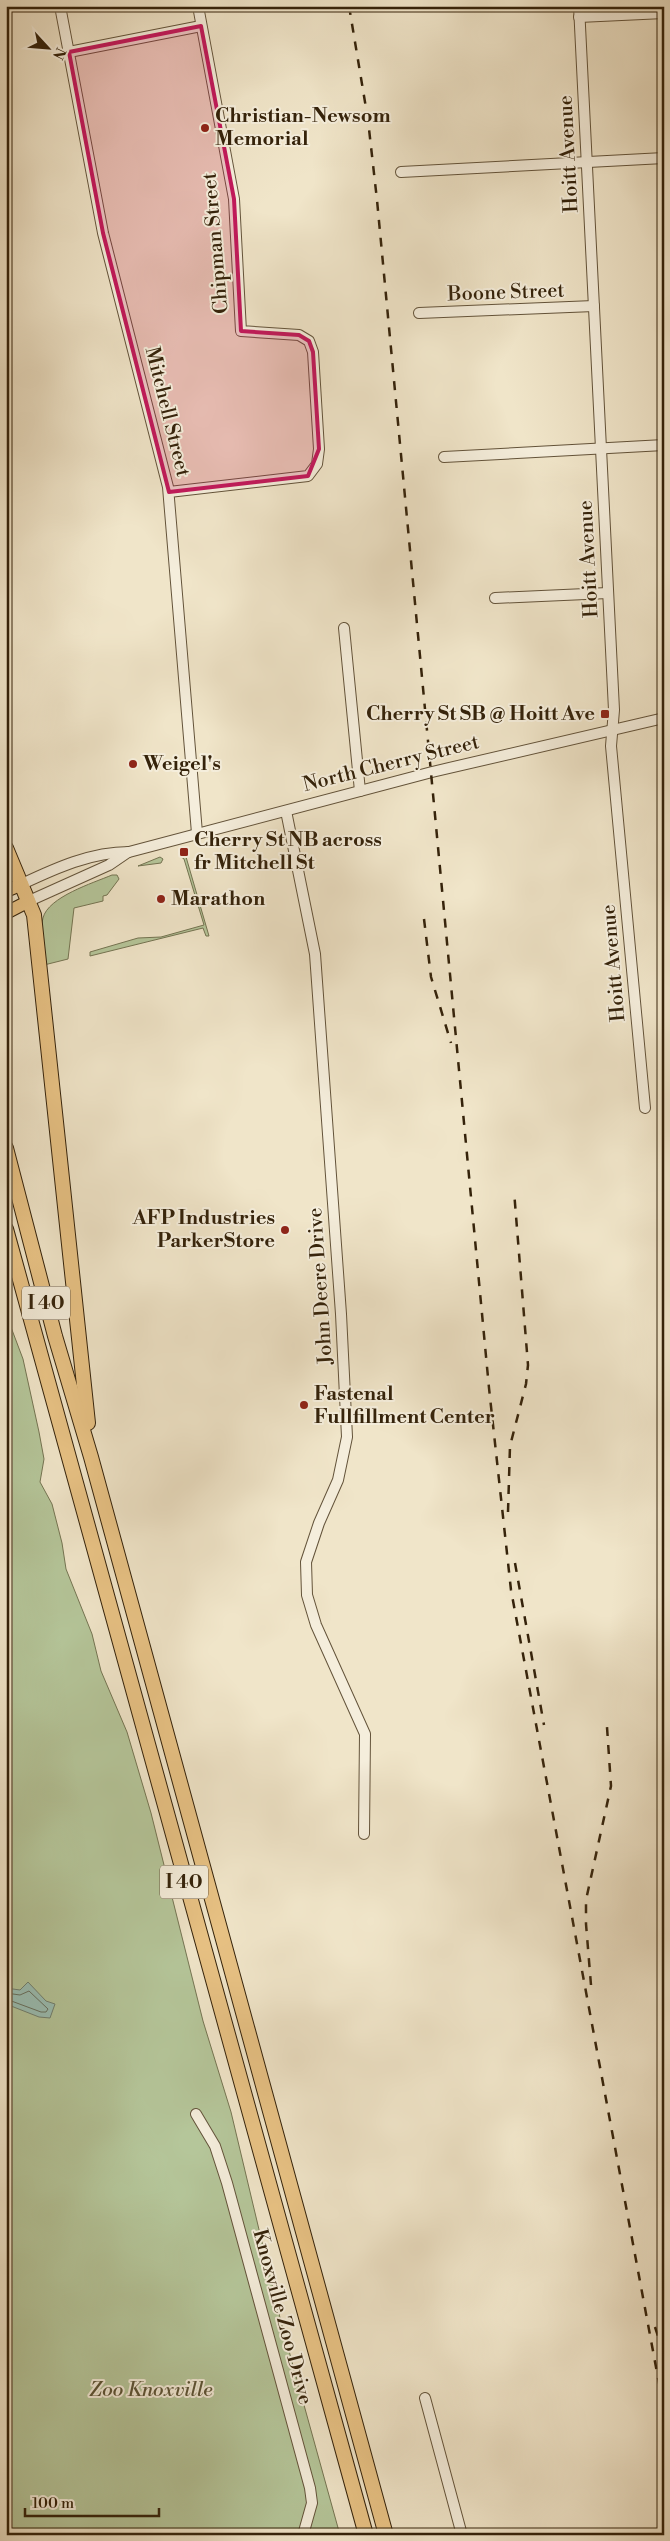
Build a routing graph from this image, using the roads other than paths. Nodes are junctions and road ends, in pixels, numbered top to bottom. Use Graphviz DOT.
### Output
graph roads {
  1 [pos="60,6"];
  2 [pos="198,6"];
  3 [pos="579,12"];
  4 [pos="664,13"];
  5 [pos="201,26"];
  6 [pos="69,52"];
  7 [pos="664,158"];
  8 [pos="588,161"];
  9 [pos="401,172"];
  10 [pos="594,306"];
  11 [pos="419,314"];
  12 [pos="664,445"];
  13 [pos="602,448"];
  14 [pos="444,457"];
  15 [pos="169,492"];
  16 [pos="608,593"];
  17 [pos="495,598"];
  18 [pos="344,628"];
  19 [pos="664,718"];
  20 [pos="612,731"];
  21 [pos="360,791"];
  22 [pos="286,811"];
  23 [pos="197,833"];
  24 [pos="6,848"];
  25 [pos="129,852"];
  26 [pos="22,884"];
  27 [pos="6,892"];
  28 [pos="29,901"];
  29 [pos="6,913"];
  30 [pos="645,1108"];
  31 [pos="6,1148"];
  32 [pos="6,1228"];
  33 [pos="6,1259"];
  34 [pos="30,1314"];
  35 [pos="91,1457"];
  36 [pos="364,1834"];
  37 [pos="196,2114"];
  38 [pos="425,2398"];
  39 [pos="303,2535"];
  40 [pos="366,2535"];
  41 [pos="386,2535"];
  42 [pos="462,2535"];
  1 -- 6 [label="street, Mitchell Street"];
  2 -- 5 [label="street, Chipman Street"];
  3 -- 4 [label="street"];
  3 -- 8 [label="street, Hoitt Avenue"];
  5 -- 6 [label="street"];
  5 -- 15 [label="street, Chipman Street"];
  6 -- 15 [label="street, Mitchell Street"];
  7 -- 8 [label="street"];
  8 -- 9 [label="street"];
  8 -- 10 [label="street, Hoitt Avenue"];
  10 -- 11 [label="street, Boone Street"];
  10 -- 13 [label="street, Hoitt Avenue"];
  12 -- 13 [label="street"];
  13 -- 14 [label="street"];
  13 -- 16 [label="street, Hoitt Avenue"];
  15 -- 23 [label="street, Mitchell Street"];
  16 -- 17 [label="street"];
  16 -- 20 [label="street, Hoitt Avenue"];
  18 -- 21 [label="street"];
  19 -- 20 [label="street, North Cherry Street"];
  20 -- 21 [label="street, North Cherry Street"];
  20 -- 30 [label="street, Hoitt Avenue"];
  21 -- 22 [label="street, North Cherry Street"];
  22 -- 23 [label="street, North Cherry Street"];
  22 -- 36 [label="street, John Deere Drive"];
  23 -- 25 [label="street, North Cherry Street"];
  24 -- 26 [label="highway"];
  25 -- 26 [label="street, North Cherry Street"];
  25 -- 28 [label="street, North Cherry Street"];
  26 -- 27 [label="main road, North Cherry Street"];
  26 -- 28 [label="highway"];
  28 -- 29 [label="main road, North Cherry Street"];
  28 -- 35 [label="highway"];
  31 -- 35 [label="highway, I 40"];
  32 -- 34 [label="highway, I 40"];
  33 -- 34 [label="highway"];
  34 -- 40 [label="highway, I 40"];
  35 -- 41 [label="highway, I 40"];
  37 -- 39 [label="street, Knoxville Zoo Drive"];
  38 -- 42 [label="street"];
}
